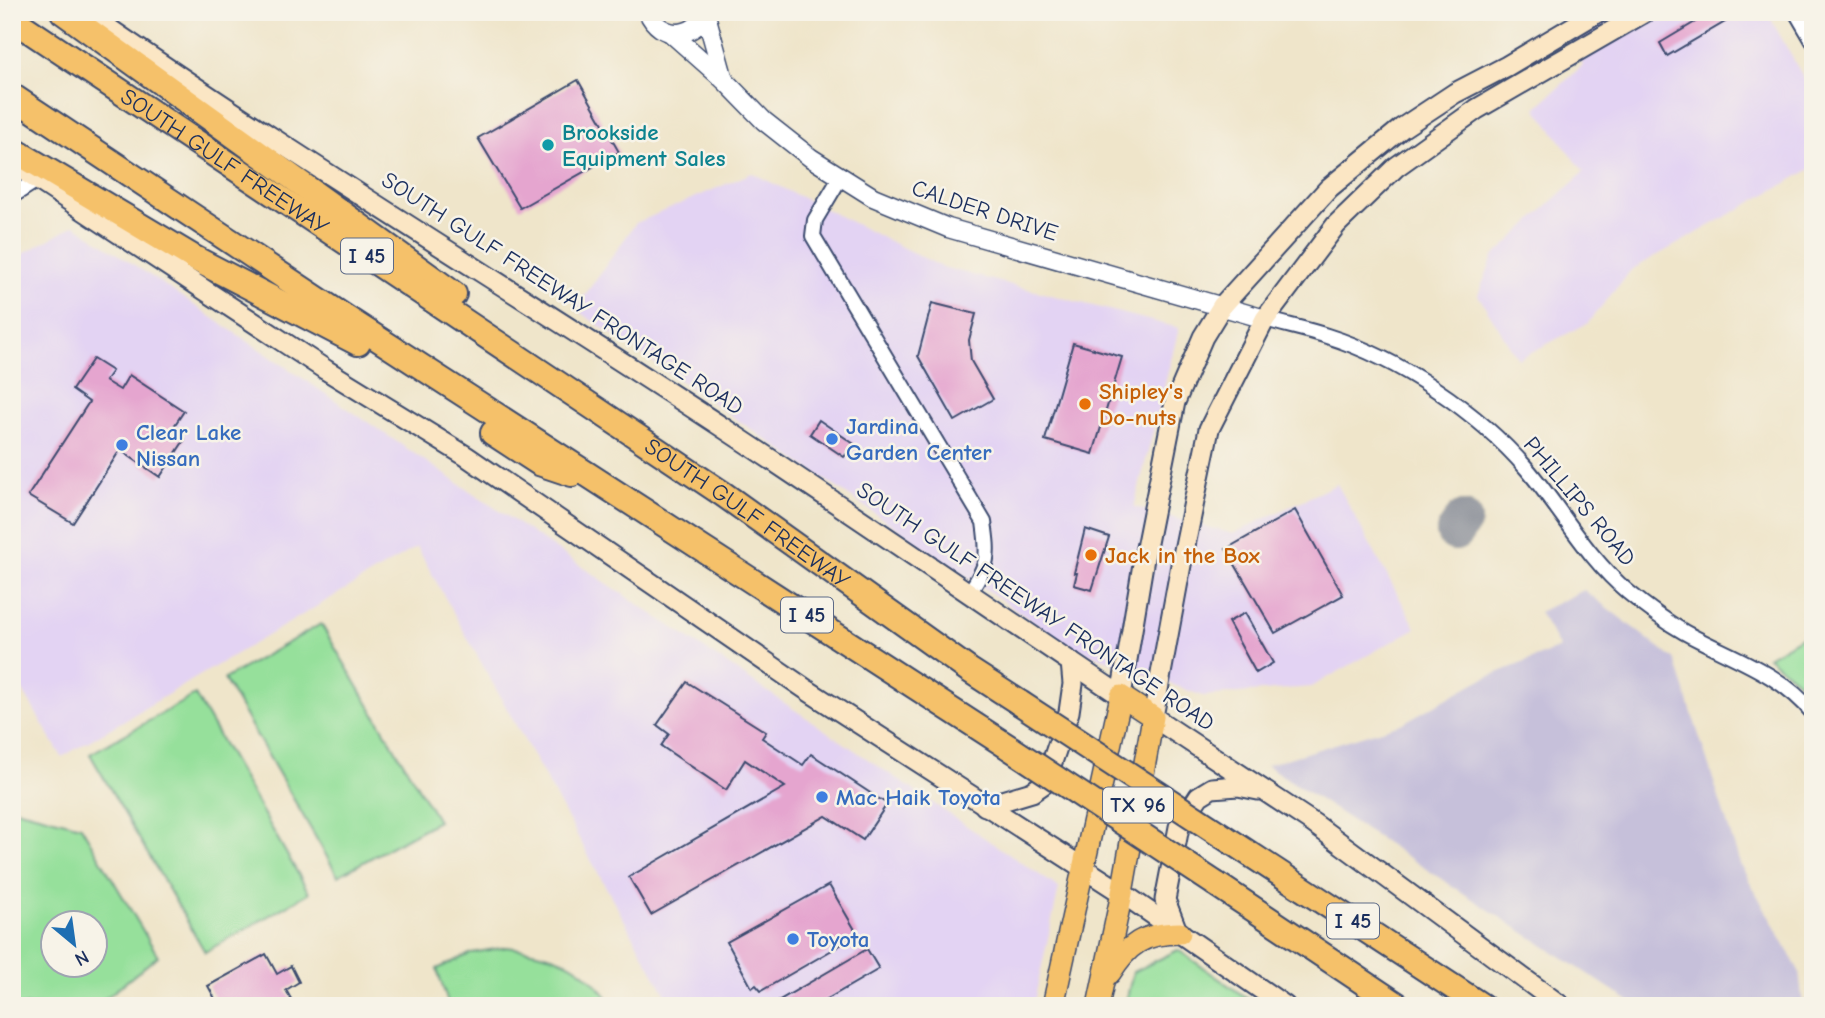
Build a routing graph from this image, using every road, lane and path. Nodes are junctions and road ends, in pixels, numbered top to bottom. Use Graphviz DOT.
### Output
graph roads {
  1 [pos="63,12"];
  2 [pos="85,12"];
  3 [pos="648,12"];
  4 [pos="1598,12"];
  5 [pos="1645,12"];
  6 [pos="1796,12"];
  7 [pos="707,13"];
  8 [pos="12,19"];
  9 [pos="672,34"];
  10 [pos="1813,41"];
  11 [pos="724,80"];
  12 [pos="12,96"];
  13 [pos="12,149"];
  14 [pos="12,163"];
  15 [pos="840,178"];
  16 [pos="37,180"];
  17 [pos="12,196"];
  18 [pos="1222,306"];
  19 [pos="1265,319"];
  20 [pos="603,484"];
  21 [pos="792,543"];
  22 [pos="969,593"];
  23 [pos="1071,662"];
  24 [pos="1121,696"];
  25 [pos="1813,713"];
  26 [pos="1153,717"];
  27 [pos="1266,791"];
  28 [pos="985,806"];
  29 [pos="1083,868"];
  30 [pos="1122,893"];
  31 [pos="1178,932"];
  32 [pos="1100,996"];
  33 [pos="1053,1006"];
  34 [pos="1285,1006"];
  35 [pos="1399,1006"];
  36 [pos="1482,1006"];
  37 [pos="1561,1006"];
  1 -- 21 [label="highway"];
  2 -- 22 [label="main road, SOUTH GULF FREEWAY FRONTAGE ROAD"];
  3 -- 9 [label="street, CALDER DRIVE"];
  4 -- 18 [label="main road"];
  5 -- 19 [label="main road"];
  6 -- 10 [label="street"];
  7 -- 9 [label="street"];
  7 -- 11 [label="street, CALDER DRIVE"];
  8 -- 21 [label="highway, SOUTH GULF FREEWAY / I 45"];
  9 -- 11 [label="street, CALDER DRIVE"];
  11 -- 15 [label="street, CALDER DRIVE"];
  12 -- 20 [label="highway, I 45"];
  13 -- 20 [label="highway"];
  14 -- 16 [label="main road"];
  15 -- 18 [label="street, CALDER DRIVE"];
  15 -- 22 [label="street"];
  16 -- 17 [label="street"];
  16 -- 28 [label="main road"];
  18 -- 19 [label="street, CALDER DRIVE"];
  18 -- 24 [label="main road"];
  19 -- 25 [label="street, PHILLIPS ROAD"];
  19 -- 26 [label="main road"];
  20 -- 35 [label="highway, I 45, bridge"];
  21 -- 36 [label="highway, SOUTH GULF FREEWAY / I 45, bridge"];
  22 -- 23 [label="main road, SOUTH GULF FREEWAY FRONTAGE ROAD"];
  23 -- 24 [label="main road, SOUTH GULF FREEWAY FRONTAGE ROAD"];
  23 -- 28 [label="main road"];
  24 -- 26 [label="main road, SOUTH GULF FREEWAY FRONTAGE ROAD"];
  24 -- 29 [label="main road, TX 96"];
  26 -- 27 [label="main road, SOUTH GULF FREEWAY FRONTAGE ROAD"];
  26 -- 30 [label="main road, TX 96"];
  27 -- 31 [label="main road"];
  27 -- 37 [label="main road, SOUTH GULF FREEWAY FRONTAGE ROAD"];
  28 -- 29 [label="main road"];
  29 -- 30 [label="main road"];
  29 -- 33 [label="main road, TX 96"];
  30 -- 31 [label="main road"];
  30 -- 32 [label="main road, TX 96"];
  31 -- 32 [label="main road"];
  31 -- 34 [label="main road"];
}
